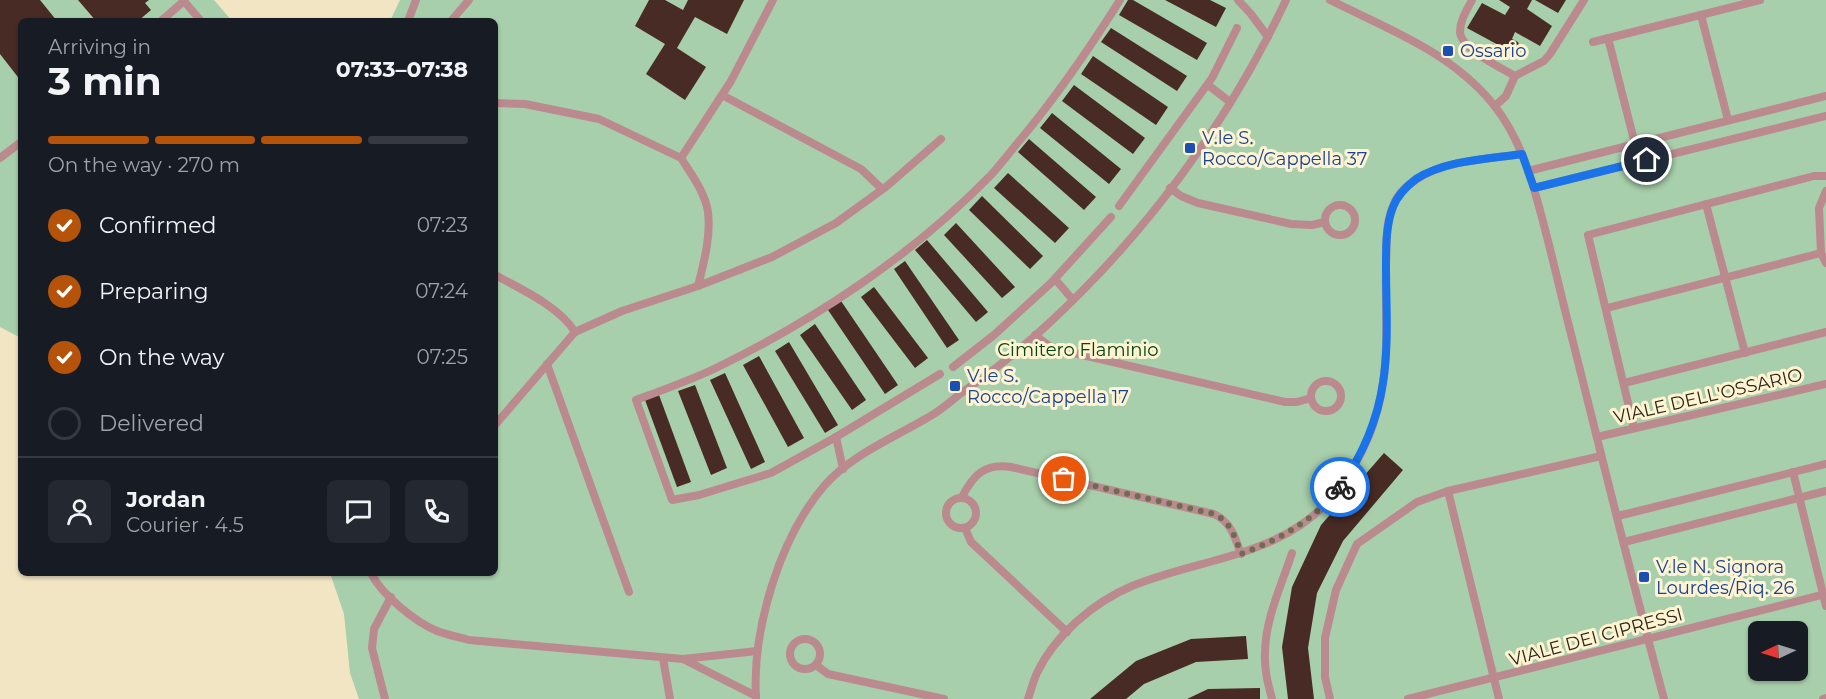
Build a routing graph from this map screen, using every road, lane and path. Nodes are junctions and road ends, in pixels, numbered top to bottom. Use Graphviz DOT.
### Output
graph roads {
  1 [pos="184,0"];
  2 [pos="416,0"];
  3 [pos="469,0"];
  4 [pos="773,0"];
  5 [pos="1120,0"];
  6 [pos="1238,0"];
  7 [pos="1286,0"];
  8 [pos="1330,0"];
  9 [pos="1472,0"];
  10 [pos="1584,0"];
  11 [pos="1760,0"];
  12 [pos="1701,15"];
  13 [pos="164,18"];
  14 [pos="199,18"];
  15 [pos="409,18"];
  16 [pos="454,18"];
  17 [pos="1237,28"];
  18 [pos="1268,37"];
  19 [pos="1608,38"];
  20 [pos="1593,42"];
  21 [pos="1515,76"];
  22 [pos="1208,85"];
  23 [pos="722,95"];
  24 [pos="1826,96"];
  25 [pos="1230,102"];
  26 [pos="498,103"];
  27 [pos="1495,106"];
  28 [pos="1826,116"];
  29 [pos="1728,120"];
  30 [pos="941,139"];
  31 [pos="18,144"];
  32 [pos="1635,144"];
  33 [pos="1522,154"];
  34 [pos="0,158"];
  35 [pos="681,158"];
  36 [pos="1528,171"];
  37 [pos="1826,176"];
  38 [pos="1534,188"];
  39 [pos="882,189"];
  40 [pos="1170,189"];
  41 [pos="1826,191"];
  42 [pos="1706,204"];
  43 [pos="1119,206"];
  44 [pos="1111,217"];
  45 [pos="1325,222"];
  46 [pos="1821,253"];
  47 [pos="1826,263"];
  48 [pos="498,277"];
  49 [pos="1725,278"];
  50 [pos="1054,279"];
  51 [pos="698,286"];
  52 [pos="1073,300"];
  53 [pos="1607,308"];
  54 [pos="575,332"];
  55 [pos="1826,332"];
  56 [pos="1035,335"];
  57 [pos="1744,353"];
  58 [pos="547,364"];
  59 [pos="953,367"];
  60 [pos="940,374"];
  61 [pos="1624,383"];
  62 [pos="1826,384"];
  63 [pos="1311,398"];
  64 [pos="498,421"];
  65 [pos="1635,428"];
  66 [pos="836,437"];
  67 [pos="1597,437"];
  68 [pos="1601,456"];
  69 [pos="1826,464"];
  70 [pos="843,469"];
  71 [pos="1793,472"];
  72 [pos="1448,491"];
  73 [pos="1826,491"];
  74 [pos="962,497"];
  75 [pos="1799,498"];
  76 [pos="1618,516"];
  77 [pos="965,528"];
  78 [pos="1624,542"];
  79 [pos="1292,553"];
  80 [pos="1241,554"];
  81 [pos="372,576"];
  82 [pos="628,592"];
  83 [pos="1825,594"];
  84 [pos="391,597"];
  85 [pos="1826,606"];
  86 [pos="1067,632"];
  87 [pos="1648,638"];
  88 [pos="757,651"];
  89 [pos="663,657"];
  90 [pos="683,659"];
  91 [pos="816,664"];
  92 [pos="1493,679"];
  93 [pos="756,698"];
  94 [pos="385,699"];
  95 [pos="670,699"];
  96 [pos="944,699"];
  97 [pos="1029,699"];
  98 [pos="1272,699"];
  99 [pos="1330,699"];
  100 [pos="1408,699"];
  101 [pos="1499,699"];
  102 [pos="1664,699"];
  1 -- 13 [label="lane"];
  1 -- 14 [label="lane"];
  2 -- 15 [label="lane"];
  3 -- 16 [label="lane"];
  4 -- 23 [label="lane"];
  5 -- 66 [label="lane"];
  6 -- 18 [label="lane"];
  7 -- 18 [label="lane"];
  8 -- 27 [label="lane"];
  9 -- 21 [label="lane"];
  10 -- 21 [label="lane"];
  11 -- 12 [label="lane"];
  12 -- 19 [label="lane"];
  12 -- 29 [label="lane"];
  17 -- 22 [label="lane"];
  18 -- 25 [label="lane"];
  19 -- 20 [label="lane"];
  19 -- 32 [label="lane"];
  21 -- 27 [label="lane"];
  22 -- 25 [label="lane"];
  22 -- 43 [label="lane"];
  23 -- 35 [label="lane"];
  23 -- 39 [label="lane"];
  24 -- 29 [label="lane"];
  25 -- 40 [label="lane"];
  26 -- 35 [label="lane"];
  27 -- 33 [label="lane"];
  28 -- 38 [label="lane"];
  29 -- 32 [label="lane"];
  30 -- 39 [label="lane"];
  31 -- 34 [label="lane"];
  32 -- 36 [label="lane"];
  33 -- 36 [label="lane"];
  33 -- 80 [label="lane"];
  35 -- 51 [label="lane"];
  36 -- 38 [label="lane"];
  37 -- 42 [label="lane"];
  38 -- 67 [label="lane"];
  39 -- 51 [label="lane"];
  40 -- 45 [label="lane"];
  40 -- 52 [label="lane"];
  41 -- 46 [label="lane"];
  42 -- 49 [label="lane"];
  42 -- 53 [label="lane"];
  44 -- 50 [label="lane"];
  45 -- 45 [label="lane"];
  46 -- 47 [label="lane"];
  46 -- 49 [label="lane"];
  48 -- 54 [label="lane"];
  49 -- 53 [label="lane"];
  49 -- 57 [label="lane"];
  50 -- 52 [label="lane"];
  50 -- 59 [label="lane"];
  51 -- 54 [label="lane"];
  52 -- 56 [label="lane"];
  53 -- 61 [label="lane"];
  54 -- 58 [label="lane"];
  55 -- 57 [label="lane"];
  56 -- 63 [label="lane"];
  56 -- 70 [label="lane"];
  57 -- 61 [label="lane"];
  58 -- 64 [label="lane"];
  58 -- 82 [label="lane"];
  60 -- 66 [label="lane"];
  61 -- 65 [label="lane"];
  62 -- 65 [label="lane, VIALE DELL'OSSARIO"];
  63 -- 63 [label="lane"];
  65 -- 67 [label="lane, VIALE DELL'OSSARIO"];
  66 -- 70 [label="lane"];
  67 -- 68 [label="lane"];
  68 -- 72 [label="lane"];
  68 -- 76 [label="lane"];
  69 -- 71 [label="lane"];
  70 -- 88 [label="lane"];
  71 -- 75 [label="lane"];
  71 -- 76 [label="lane"];
  72 -- 92 [label="lane"];
  72 -- 99 [label="lane"];
  73 -- 75 [label="lane"];
  74 -- 77 [label="lane"];
  74 -- 77 [label="lane"];
  74 -- 80 [label="lane"];
  75 -- 78 [label="lane"];
  75 -- 83 [label="lane"];
  76 -- 78 [label="lane"];
  77 -- 86 [label="lane"];
  78 -- 87 [label="lane"];
  79 -- 98 [label="lane"];
  80 -- 86 [label="lane"];
  81 -- 84 [label="lane"];
  83 -- 85 [label="lane"];
  83 -- 87 [label="lane, VIALE DEI CIPRESSI"];
  84 -- 89 [label="lane"];
  84 -- 94 [label="lane"];
  86 -- 97 [label="lane"];
  87 -- 92 [label="lane, VIALE DEI CIPRESSI"];
  87 -- 102 [label="lane"];
  88 -- 90 [label="lane"];
  88 -- 93 [label="lane"];
  89 -- 90 [label="lane"];
  89 -- 95 [label="lane"];
  90 -- 93 [label="lane"];
  91 -- 91 [label="lane"];
  91 -- 96 [label="lane"];
  92 -- 100 [label="lane, VIALE DEI CIPRESSI"];
  92 -- 101 [label="lane"];
}
